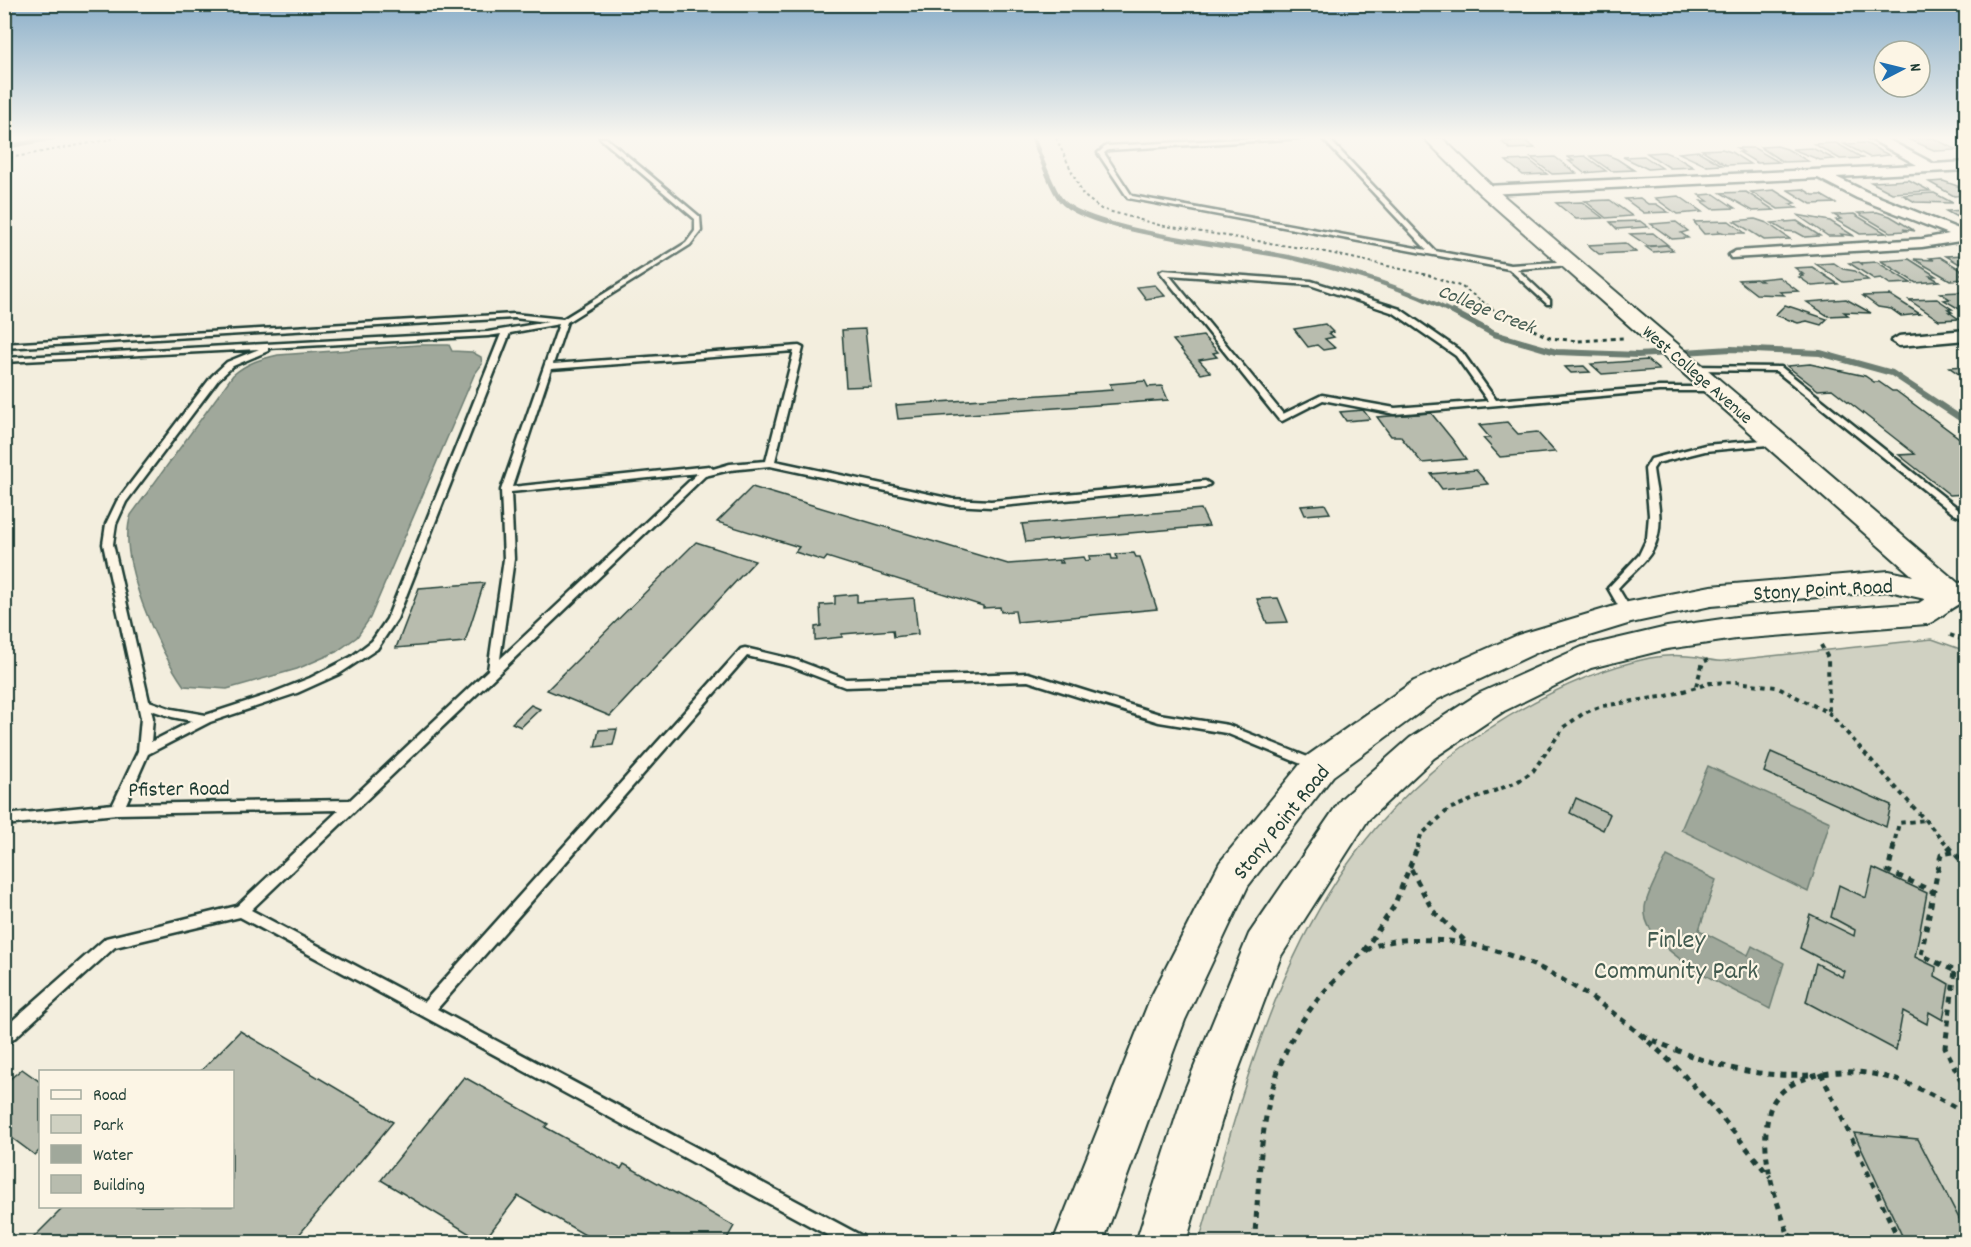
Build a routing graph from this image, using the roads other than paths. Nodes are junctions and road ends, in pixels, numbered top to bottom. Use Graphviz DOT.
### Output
graph roads {
  1 [pos="672,196"];
  2 [pos="1129,196"];
  3 [pos="1379,196"];
  4 [pos="1493,196"];
  5 [pos="1865,196"];
  6 [pos="1966,236"];
  7 [pos="1432,252"];
  8 [pos="1736,255"];
  9 [pos="1572,263"];
  10 [pos="1511,267"];
  11 [pos="1547,302"];
  12 [pos="564,321"];
  13 [pos="506,332"];
  14 [pos="1966,335"];
  15 [pos="1899,341"];
  16 [pos="282,344"];
  17 [pos="4,346"];
  18 [pos="4,360"];
  19 [pos="1685,362"];
  20 [pos="548,367"];
  21 [pos="1716,389"];
  22 [pos="1494,403"];
  23 [pos="1776,442"];
  24 [pos="770,463"];
  25 [pos="730,467"];
  26 [pos="1205,484"];
  27 [pos="507,490"];
  28 [pos="1966,516"];
  29 [pos="1961,598"];
  30 [pos="1628,614"];
  31 [pos="494,672"];
  32 [pos="1508,695"];
  33 [pos="145,704"];
  34 [pos="206,719"];
  35 [pos="144,751"];
  36 [pos="1320,766"];
  37 [pos="354,805"];
  38 [pos="117,809"];
  39 [pos="4,820"];
  40 [pos="241,911"];
  41 [pos="426,1011"];
  42 [pos="4,1038"];
  43 [pos="855,1242"];
  44 [pos="1078,1242"];
  45 [pos="1161,1242"];
  1 -- 12 [label="lane"];
  2 -- 7 [label="lane"];
  3 -- 7 [label="lane"];
  4 -- 9 [label="main road, West College Avenue"];
  5 -- 6 [label="street"];
  6 -- 8 [label="street"];
  7 -- 10 [label="lane"];
  9 -- 10 [label="lane"];
  9 -- 19 [label="main road, West College Avenue"];
  10 -- 11 [label="lane"];
  12 -- 13 [label="lane"];
  12 -- 17 [label="lane"];
  12 -- 20 [label="lane"];
  13 -- 16 [label="lane"];
  13 -- 34 [label="lane"];
  14 -- 15 [label="street"];
  16 -- 18 [label="lane"];
  16 -- 33 [label="lane"];
  19 -- 21 [label="main road, West College Avenue"];
  19 -- 28 [label="lane"];
  20 -- 24 [label="lane"];
  20 -- 27 [label="lane"];
  21 -- 22 [label="lane"];
  21 -- 23 [label="main road, West College Avenue"];
  22 -- 22 [label="lane"];
  23 -- 29 [label="main road, West College Avenue"];
  23 -- 30 [label="lane"];
  24 -- 25 [label="lane"];
  24 -- 26 [label="lane"];
  25 -- 27 [label="lane"];
  25 -- 31 [label="lane"];
  27 -- 31 [label="lane"];
  29 -- 30 [label="main road, Stony Point Road"];
  29 -- 32 [label="main road, Stony Point Road"];
  30 -- 32 [label="main road"];
  30 -- 36 [label="main road, Stony Point Road"];
  31 -- 37 [label="lane"];
  32 -- 45 [label="main road, Stony Point Road"];
  33 -- 34 [label="lane"];
  33 -- 35 [label="lane"];
  34 -- 35 [label="lane"];
  35 -- 38 [label="lane"];
  36 -- 41 [label="lane"];
  36 -- 44 [label="main road, Stony Point Road"];
  37 -- 38 [label="lane, Pfister Road"];
  37 -- 40 [label="lane"];
  38 -- 39 [label="lane, Pfister Road"];
  40 -- 41 [label="lane"];
  40 -- 42 [label="lane"];
  41 -- 43 [label="lane"];
}
